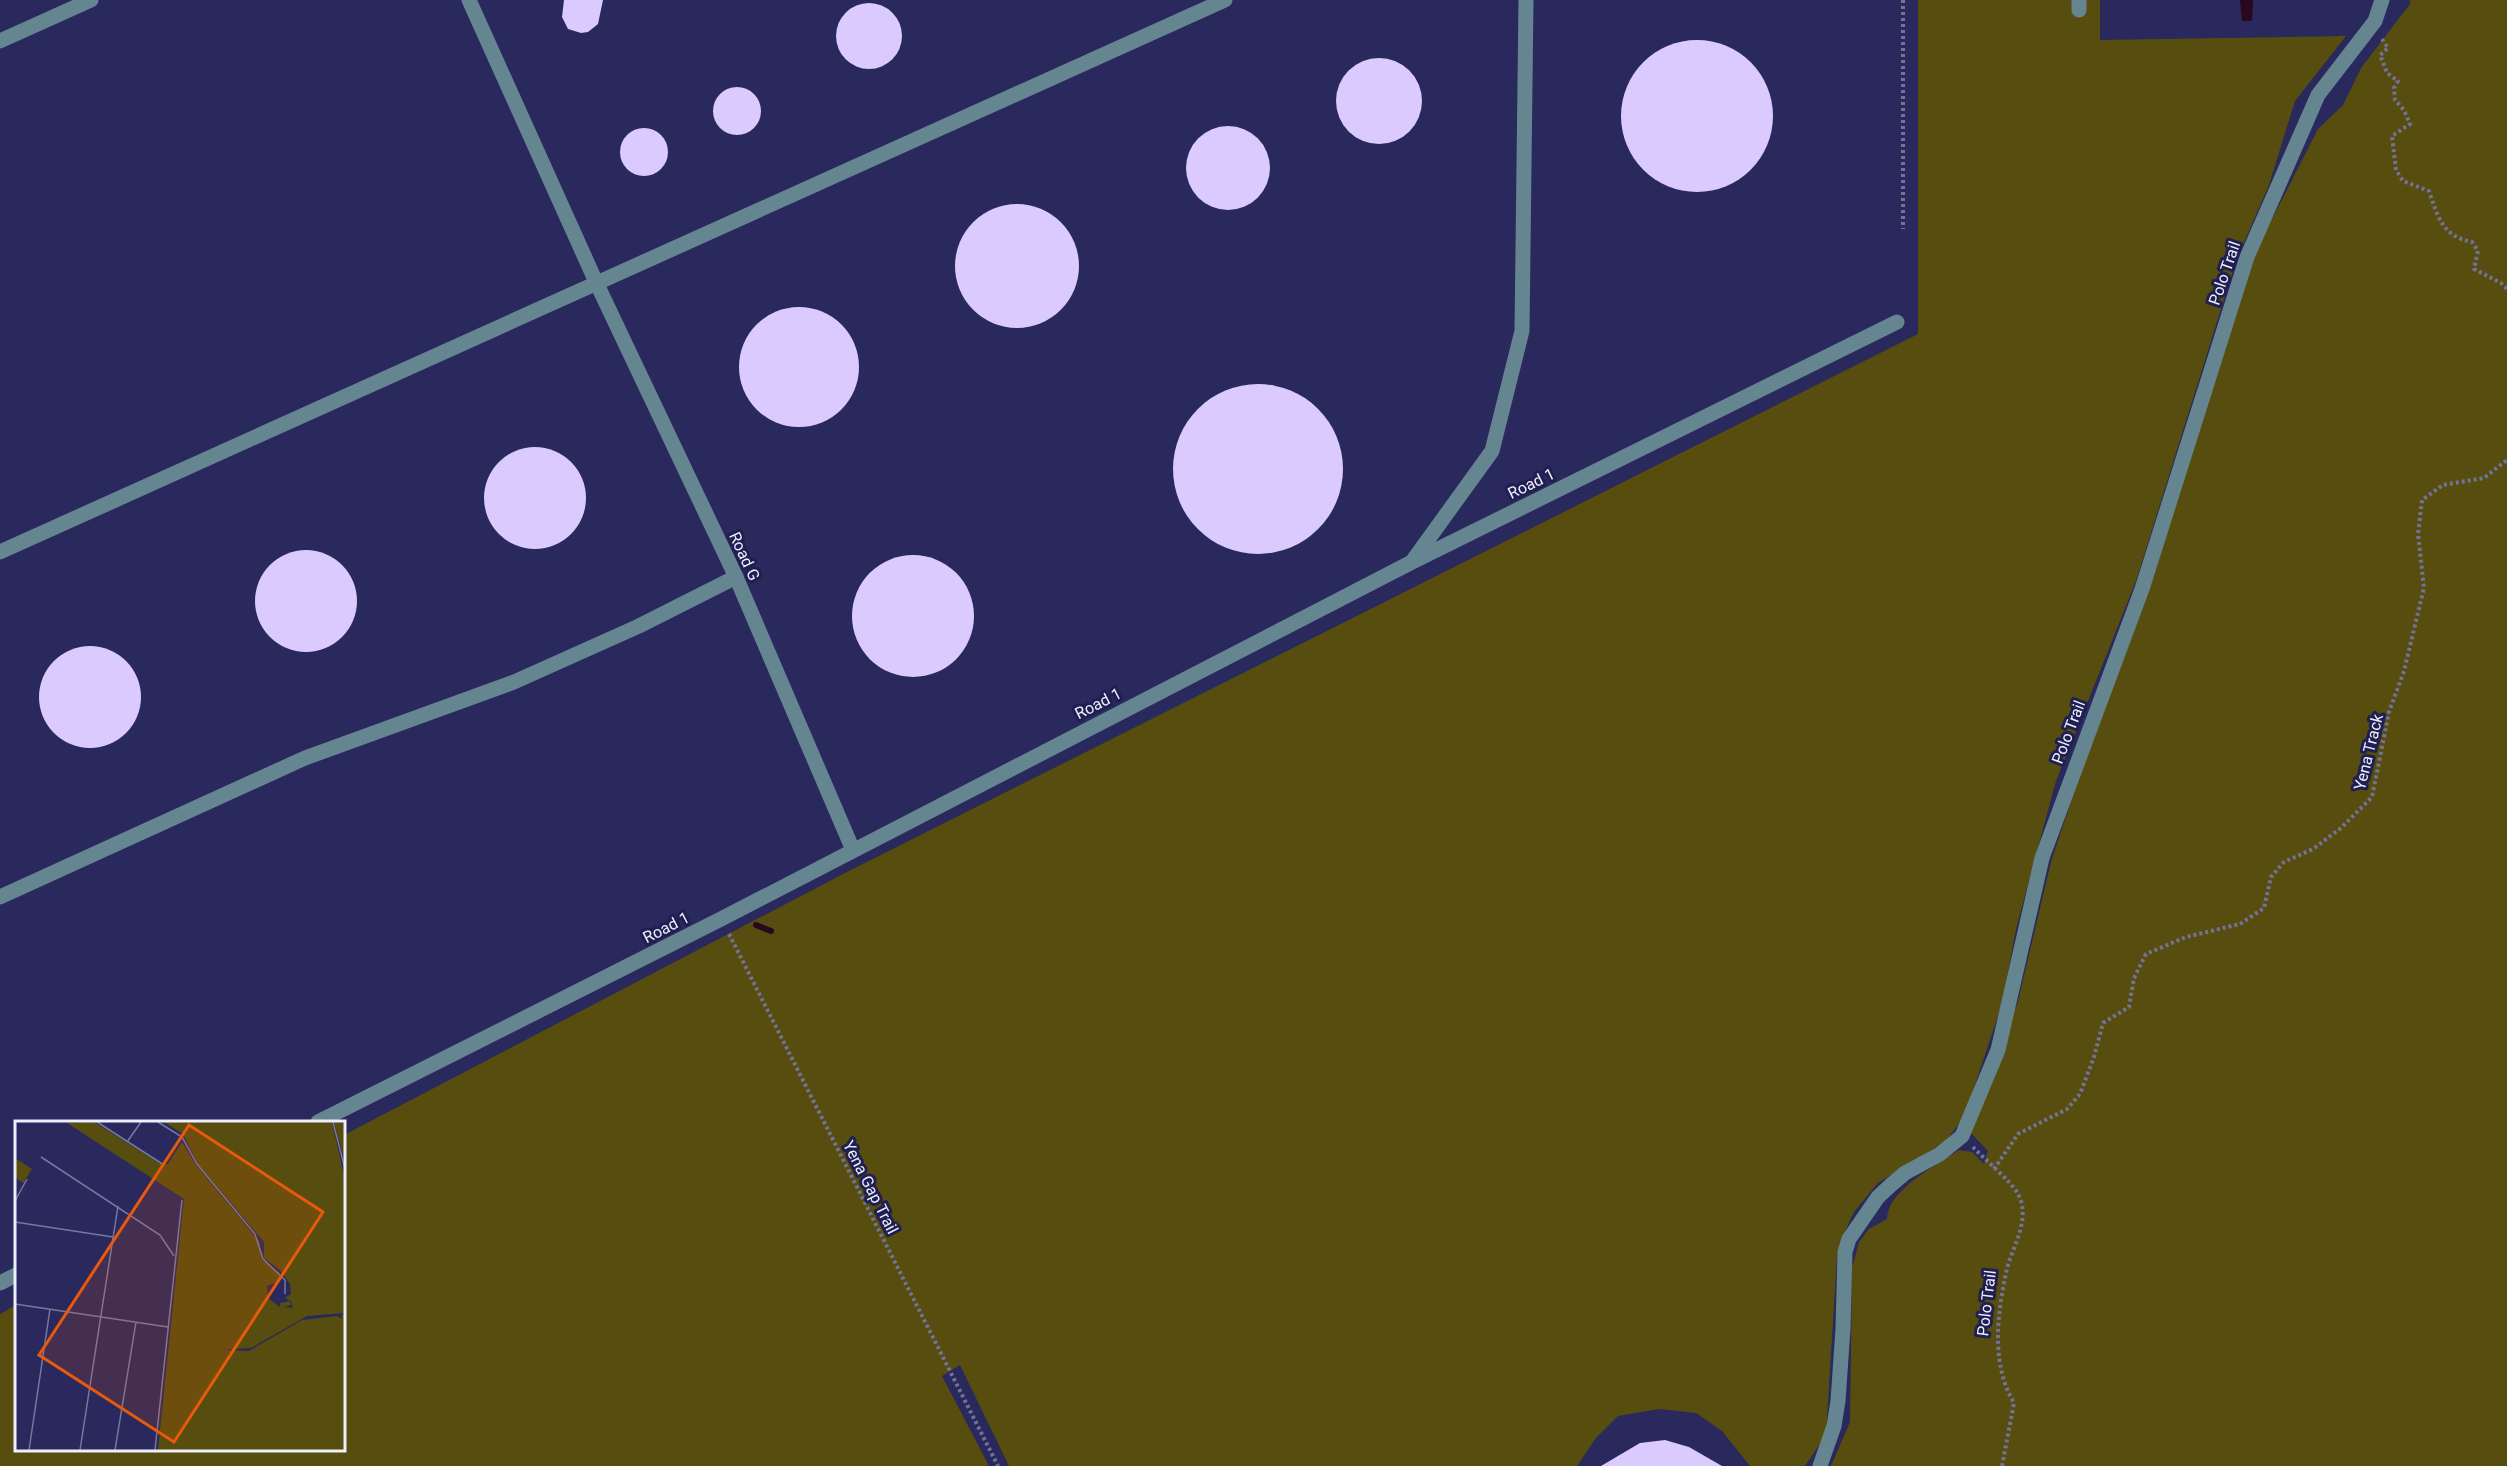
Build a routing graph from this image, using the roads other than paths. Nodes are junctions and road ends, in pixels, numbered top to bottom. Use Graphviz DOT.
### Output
graph roads {
  1 [pos="91,0"];
  2 [pos="469,0"];
  3 [pos="1225,0"];
  4 [pos="1526,0"];
  5 [pos="2382,0"];
  6 [pos="0,41"];
  7 [pos="596,282"];
  8 [pos="1896,322"];
  9 [pos="0,552"];
  10 [pos="1412,562"];
  11 [pos="736,577"];
  12 [pos="853,850"];
  13 [pos="0,897"];
  14 [pos="320,1121"];
  15 [pos="15,1276"];
  16 [pos="0,1283"];
  17 [pos="1820,1466"];
  1 -- 6 [label="street"];
  2 -- 7 [label="street, Road G"];
  3 -- 7 [label="street"];
  4 -- 10 [label="street"];
  5 -- 17 [label="street, Polo Trail"];
  7 -- 9 [label="street"];
  7 -- 11 [label="street, Road G"];
  8 -- 10 [label="street, Road 1"];
  10 -- 12 [label="street, Road 1"];
  11 -- 12 [label="street, Road G"];
  11 -- 13 [label="street"];
  12 -- 14 [label="street, Road 1"];
  15 -- 16 [label="street"];
}
